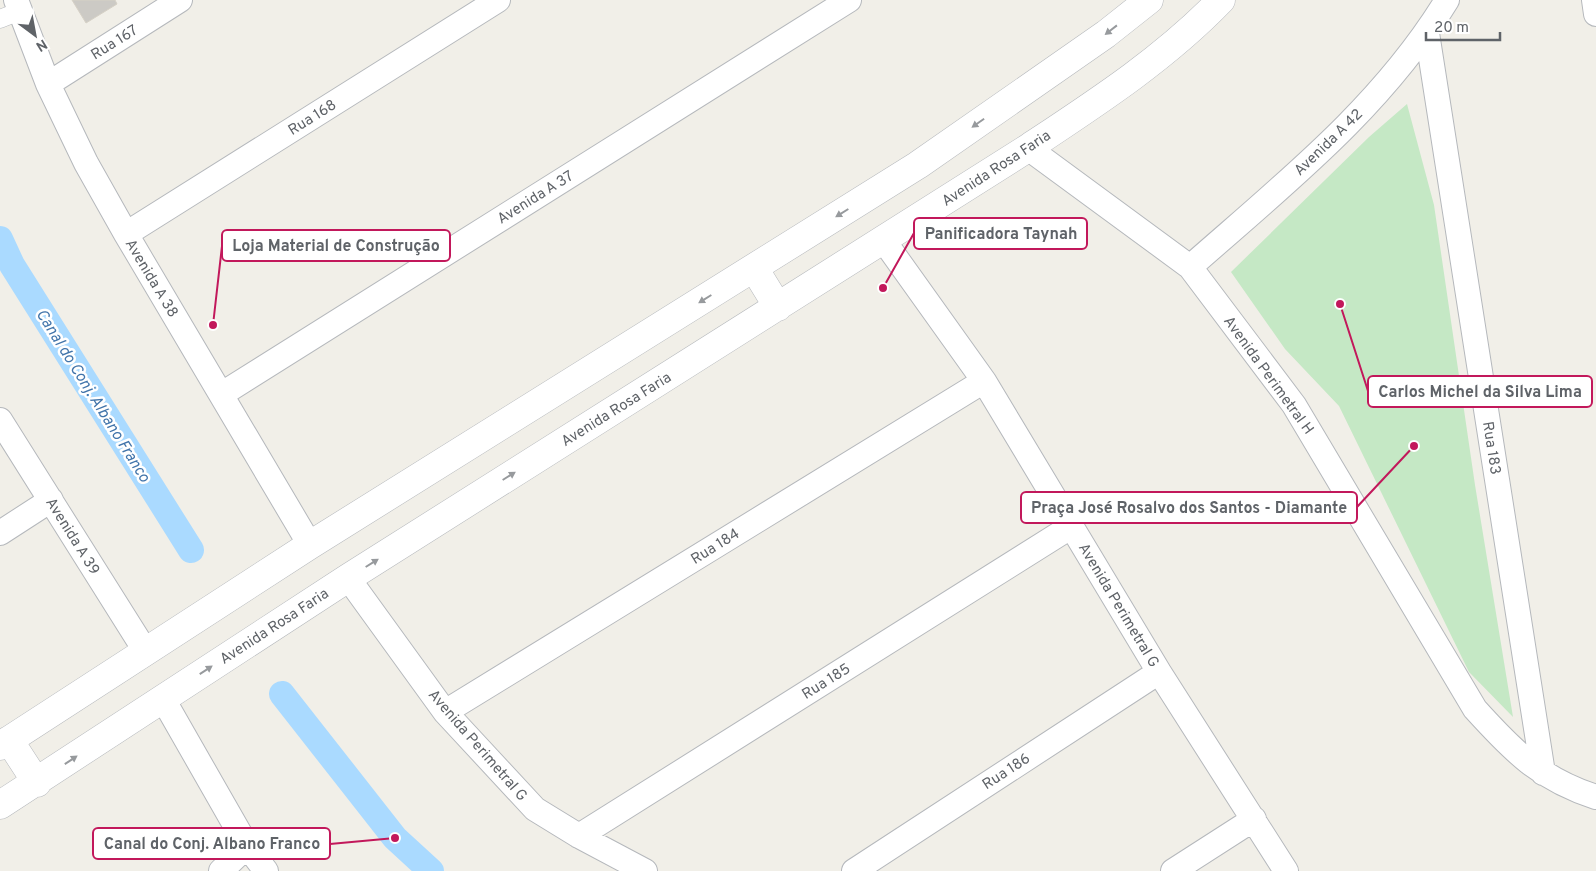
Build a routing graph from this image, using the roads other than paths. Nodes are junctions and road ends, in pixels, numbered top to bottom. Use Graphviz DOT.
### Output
graph roads {
  1 [pos="180,0"];
  2 [pos="498,0"];
  3 [pos="849,0"];
  4 [pos="1150,0"];
  5 [pos="1221,0"];
  6 [pos="1446,0"];
  7 [pos="1594,0"];
  8 [pos="12,10"];
  9 [pos="1596,14"];
  10 [pos="1426,33"];
  11 [pos="48,84"];
  12 [pos="1028,148"];
  13 [pos="126,234"];
  14 [pos="884,241"];
  15 [pos="1190,267"];
  16 [pos="754,268"];
  17 [pos="778,307"];
  18 [pos="984,380"];
  19 [pos="222,394"];
  20 [pos="0,420"];
  21 [pos="51,500"];
  22 [pos="1072,526"];
  23 [pos="0,533"];
  24 [pos="310,544"];
  25 [pos="348,578"];
  26 [pos="146,652"];
  27 [pos="1159,672"];
  28 [pos="163,699"];
  29 [pos="445,712"];
  30 [pos="5,743"];
  31 [pos="1543,773"];
  32 [pos="36,782"];
  33 [pos="1596,797"];
  34 [pos="0,805"];
  35 [pos="1254,819"];
  36 [pos="579,836"];
  37 [pos="247,846"];
  38 [pos="221,871"];
  39 [pos="266,871"];
  40 [pos="645,871"];
  41 [pos="854,871"];
  42 [pos="1173,871"];
  43 [pos="1286,871"];
  1 -- 11 [label="street, Rua 167"];
  2 -- 13 [label="street, Rua 168"];
  3 -- 19 [label="street, Avenida A 37"];
  4 -- 16 [label="street, one-way"];
  5 -- 12 [label="street, Avenida Rosa Faria"];
  6 -- 10 [label="street, Avenida A 42"];
  7 -- 9 [label="street"];
  8 -- 11 [label="street, Avenida A 38"];
  10 -- 15 [label="street, Avenida A 42"];
  10 -- 31 [label="street, Rua 183"];
  11 -- 13 [label="street, Avenida A 38"];
  12 -- 14 [label="street, Avenida Rosa Faria"];
  12 -- 15 [label="street, Avenida Perimetral H"];
  13 -- 19 [label="street, Avenida A 38"];
  14 -- 17 [label="street, Avenida Rosa Faria"];
  14 -- 18 [label="street, Avenida Perimetral G"];
  15 -- 31 [label="street, Avenida Perimetral H"];
  16 -- 17 [label="street"];
  16 -- 24 [label="street, one-way"];
  25 -- 17 [label="street, Avenida Rosa Faria, one-way"];
  18 -- 22 [label="street, Avenida Perimetral G"];
  18 -- 29 [label="street, Rua 184"];
  19 -- 24 [label="street, Avenida A 38"];
  20 -- 21 [label="street, Avenida A 39"];
  21 -- 23 [label="street"];
  21 -- 26 [label="street, Avenida A 39"];
  22 -- 27 [label="street, Avenida Perimetral G"];
  22 -- 36 [label="street, Rua 185"];
  24 -- 26 [label="street"];
  28 -- 25 [label="street, Avenida Rosa Faria, one-way"];
  25 -- 29 [label="street, Avenida Perimetral G"];
  26 -- 30 [label="street"];
  27 -- 35 [label="street, Avenida Perimetral G"];
  27 -- 41 [label="street, Rua 186"];
  32 -- 28 [label="street, Avenida Rosa Faria, one-way"];
  28 -- 37 [label="street"];
  29 -- 36 [label="street, Avenida Perimetral G"];
  30 -- 32 [label="street"];
  31 -- 33 [label="street, Avenida Perimetral H"];
  32 -- 34 [label="street, Avenida Rosa Faria"];
  35 -- 42 [label="street"];
  35 -- 43 [label="street, Avenida Perimetral G"];
  36 -- 40 [label="street, Avenida Perimetral G"];
  37 -- 38 [label="street"];
  37 -- 39 [label="street"];
}
